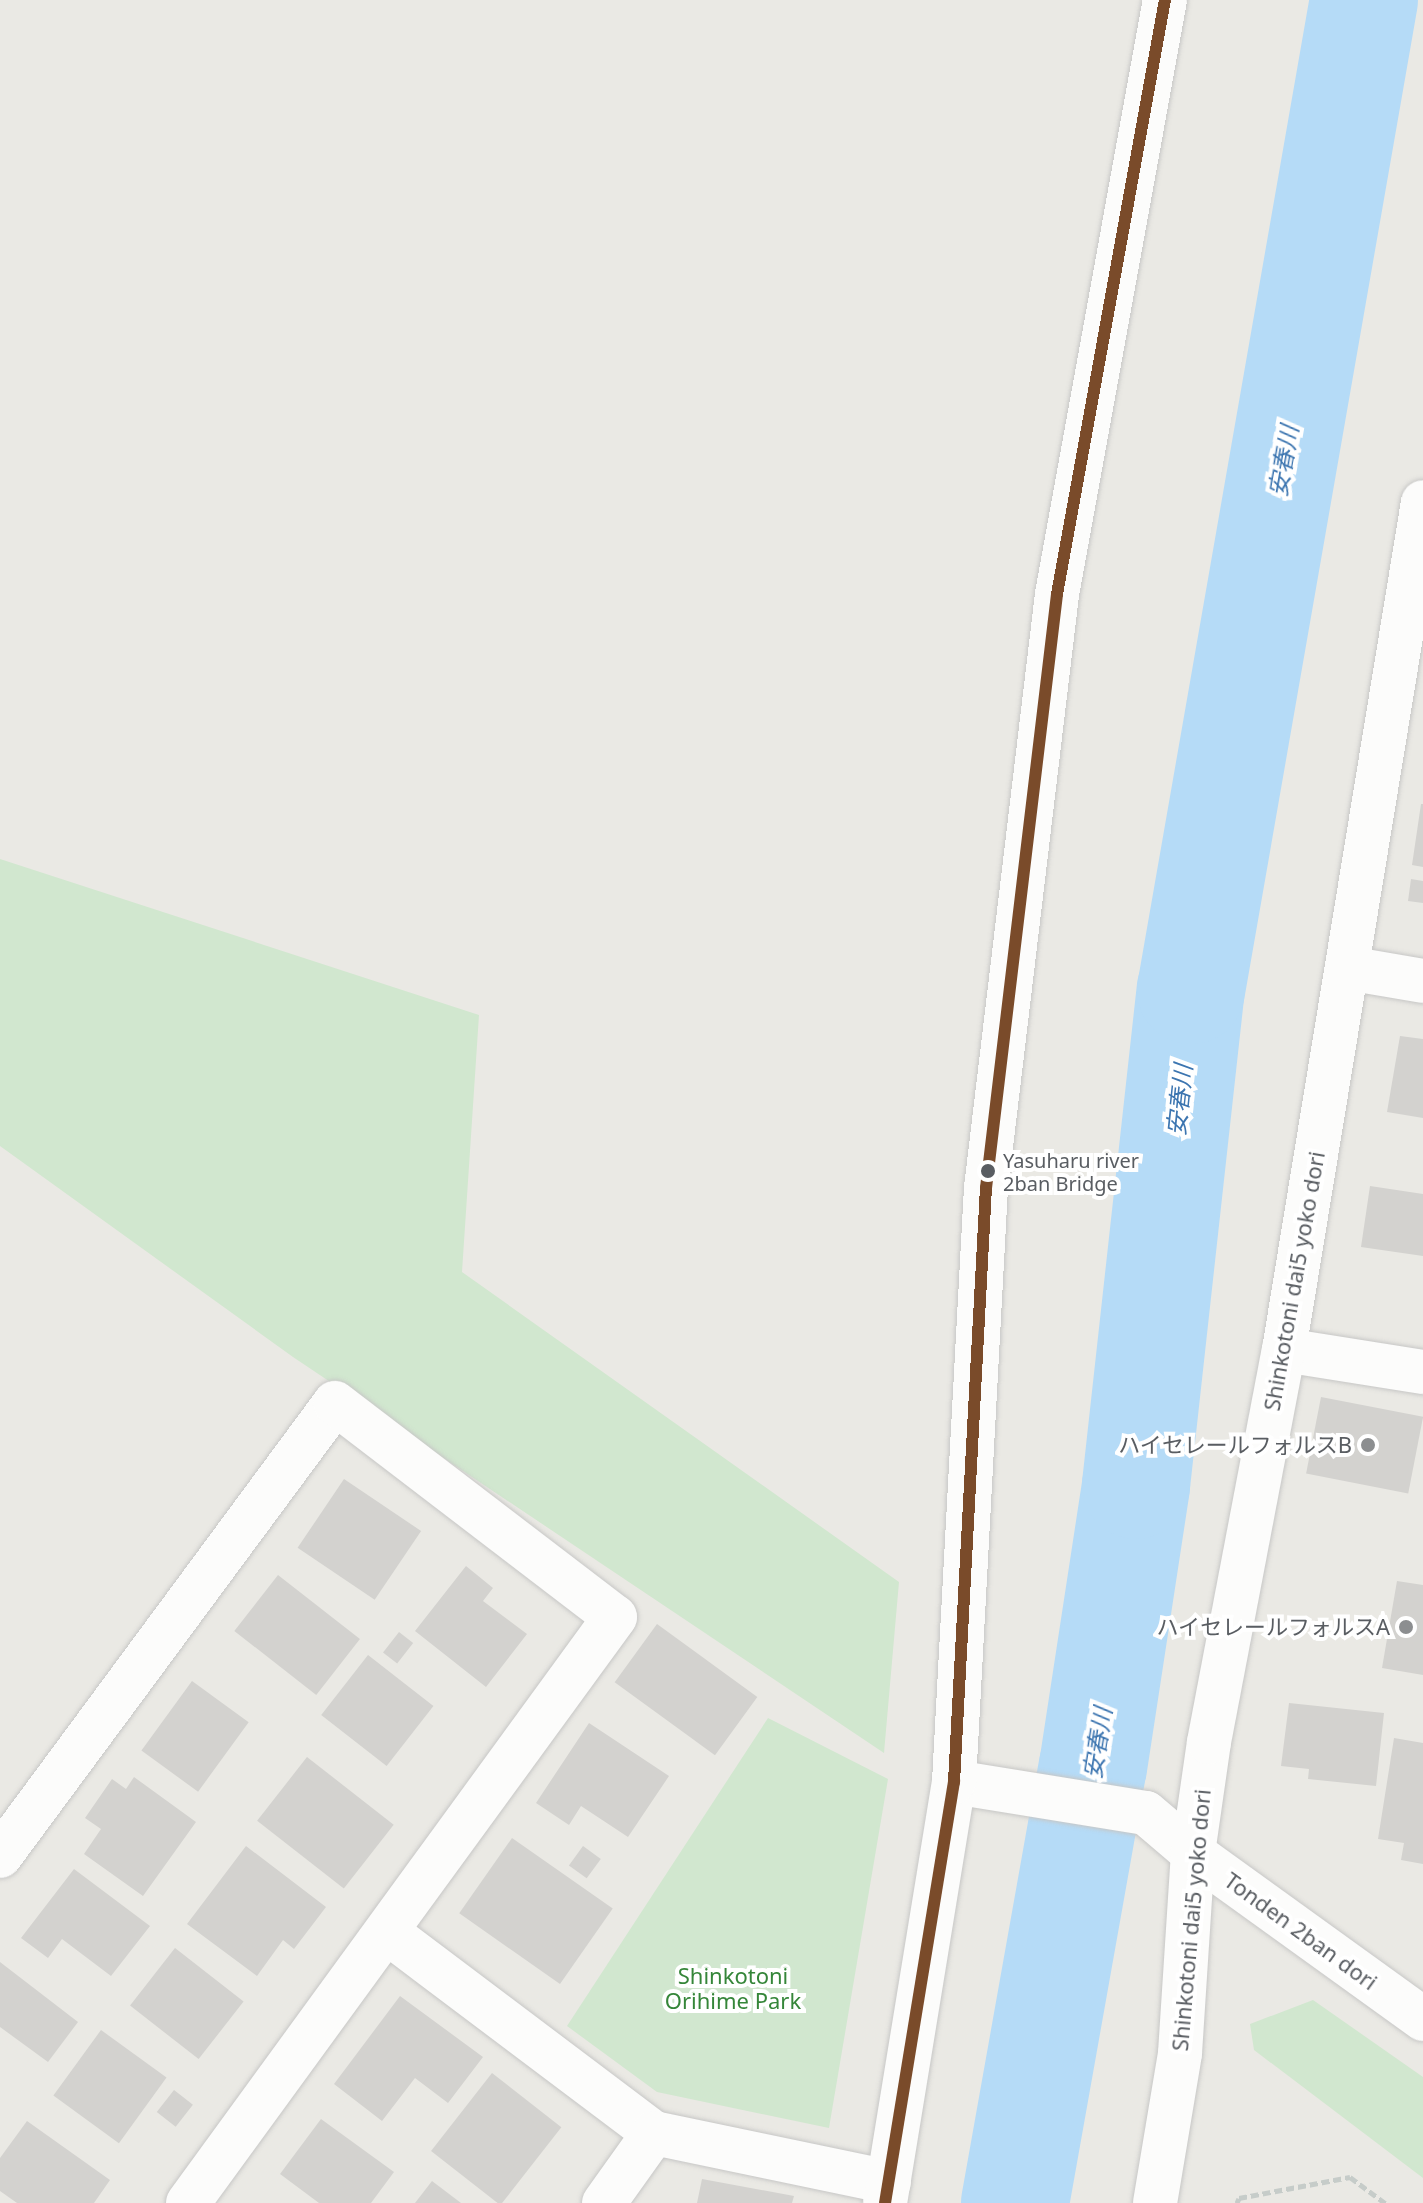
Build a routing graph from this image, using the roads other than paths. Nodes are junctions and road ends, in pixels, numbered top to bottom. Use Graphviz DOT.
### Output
graph roads {
  1 [pos="1165,0"];
  2 [pos="1423,502"];
  3 [pos="1417,574"];
  4 [pos="1347,968"];
  5 [pos="1423,981"];
  6 [pos="1284,1350"];
  7 [pos="1423,1372"];
  8 [pos="954,1782"];
  9 [pos="1193,1853"];
  10 [pos="0,1856"];
  11 [pos="387,1932"];
  12 [pos="1423,2019"];
  13 [pos="654,2133"];
  14 [pos="887,2193"];
  15 [pos="188,2203"];
  16 [pos="604,2203"];
  17 [pos="1155,2203"];
  1 -- 8 [label="street"];
  2 -- 3 [label="street, Shinkotoni dai5 yoko dori"];
  3 -- 4 [label="street, Shinkotoni dai5 yoko dori"];
  4 -- 5 [label="street"];
  4 -- 6 [label="street, Shinkotoni dai5 yoko dori"];
  6 -- 7 [label="street"];
  6 -- 9 [label="street, Shinkotoni dai5 yoko dori"];
  8 -- 9 [label="street, Tonden 2ban dori"];
  8 -- 14 [label="street"];
  9 -- 12 [label="street, Tonden 2ban dori"];
  9 -- 17 [label="street, Shinkotoni dai5 yoko dori"];
  10 -- 11 [label="street"];
  11 -- 13 [label="street"];
  11 -- 15 [label="street"];
  13 -- 14 [label="street"];
  13 -- 16 [label="street"];
}
